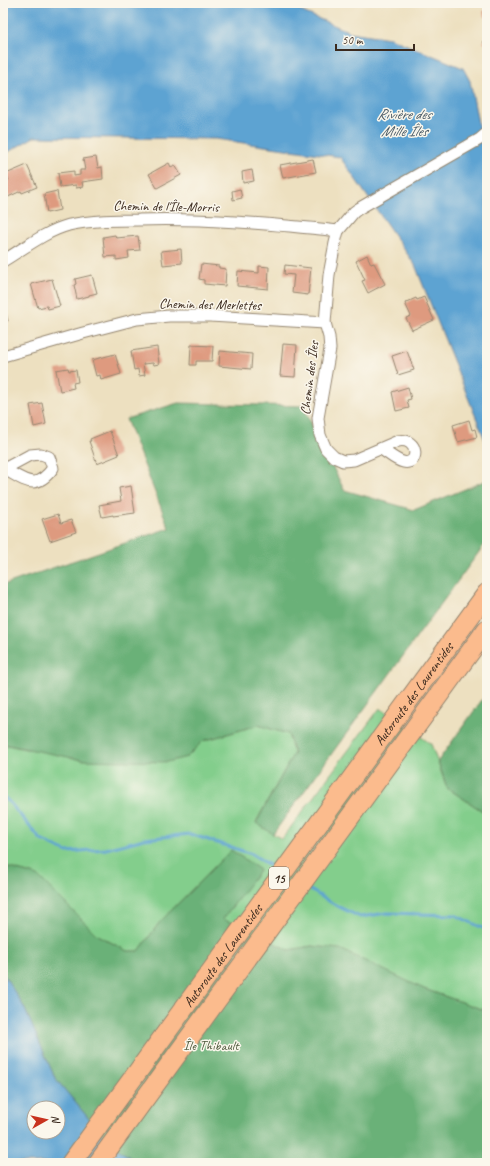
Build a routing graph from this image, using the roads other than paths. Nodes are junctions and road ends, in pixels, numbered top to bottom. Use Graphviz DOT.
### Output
graph roads {
  1 [pos="483,136"];
  2 [pos="338,231"];
  3 [pos="3,261"];
  4 [pos="326,324"];
  5 [pos="3,356"];
  6 [pos="381,449"];
  7 [pos="487,593"];
  8 [pos="487,629"];
  9 [pos="71,1163"];
  10 [pos="98,1163"];
  1 -- 2 [label="street, Chemin des Îles"];
  2 -- 3 [label="street, Chemin de l'Île-Morris"];
  2 -- 4 [label="street, Chemin des Îles"];
  4 -- 5 [label="street, Chemin des Merlettes"];
  4 -- 6 [label="street, Chemin des Îles"];
  7 -- 9 [label="highway, Autoroute des Laurentides / 15"];
  8 -- 10 [label="highway, Autoroute des Laurentides / 15"];
}
